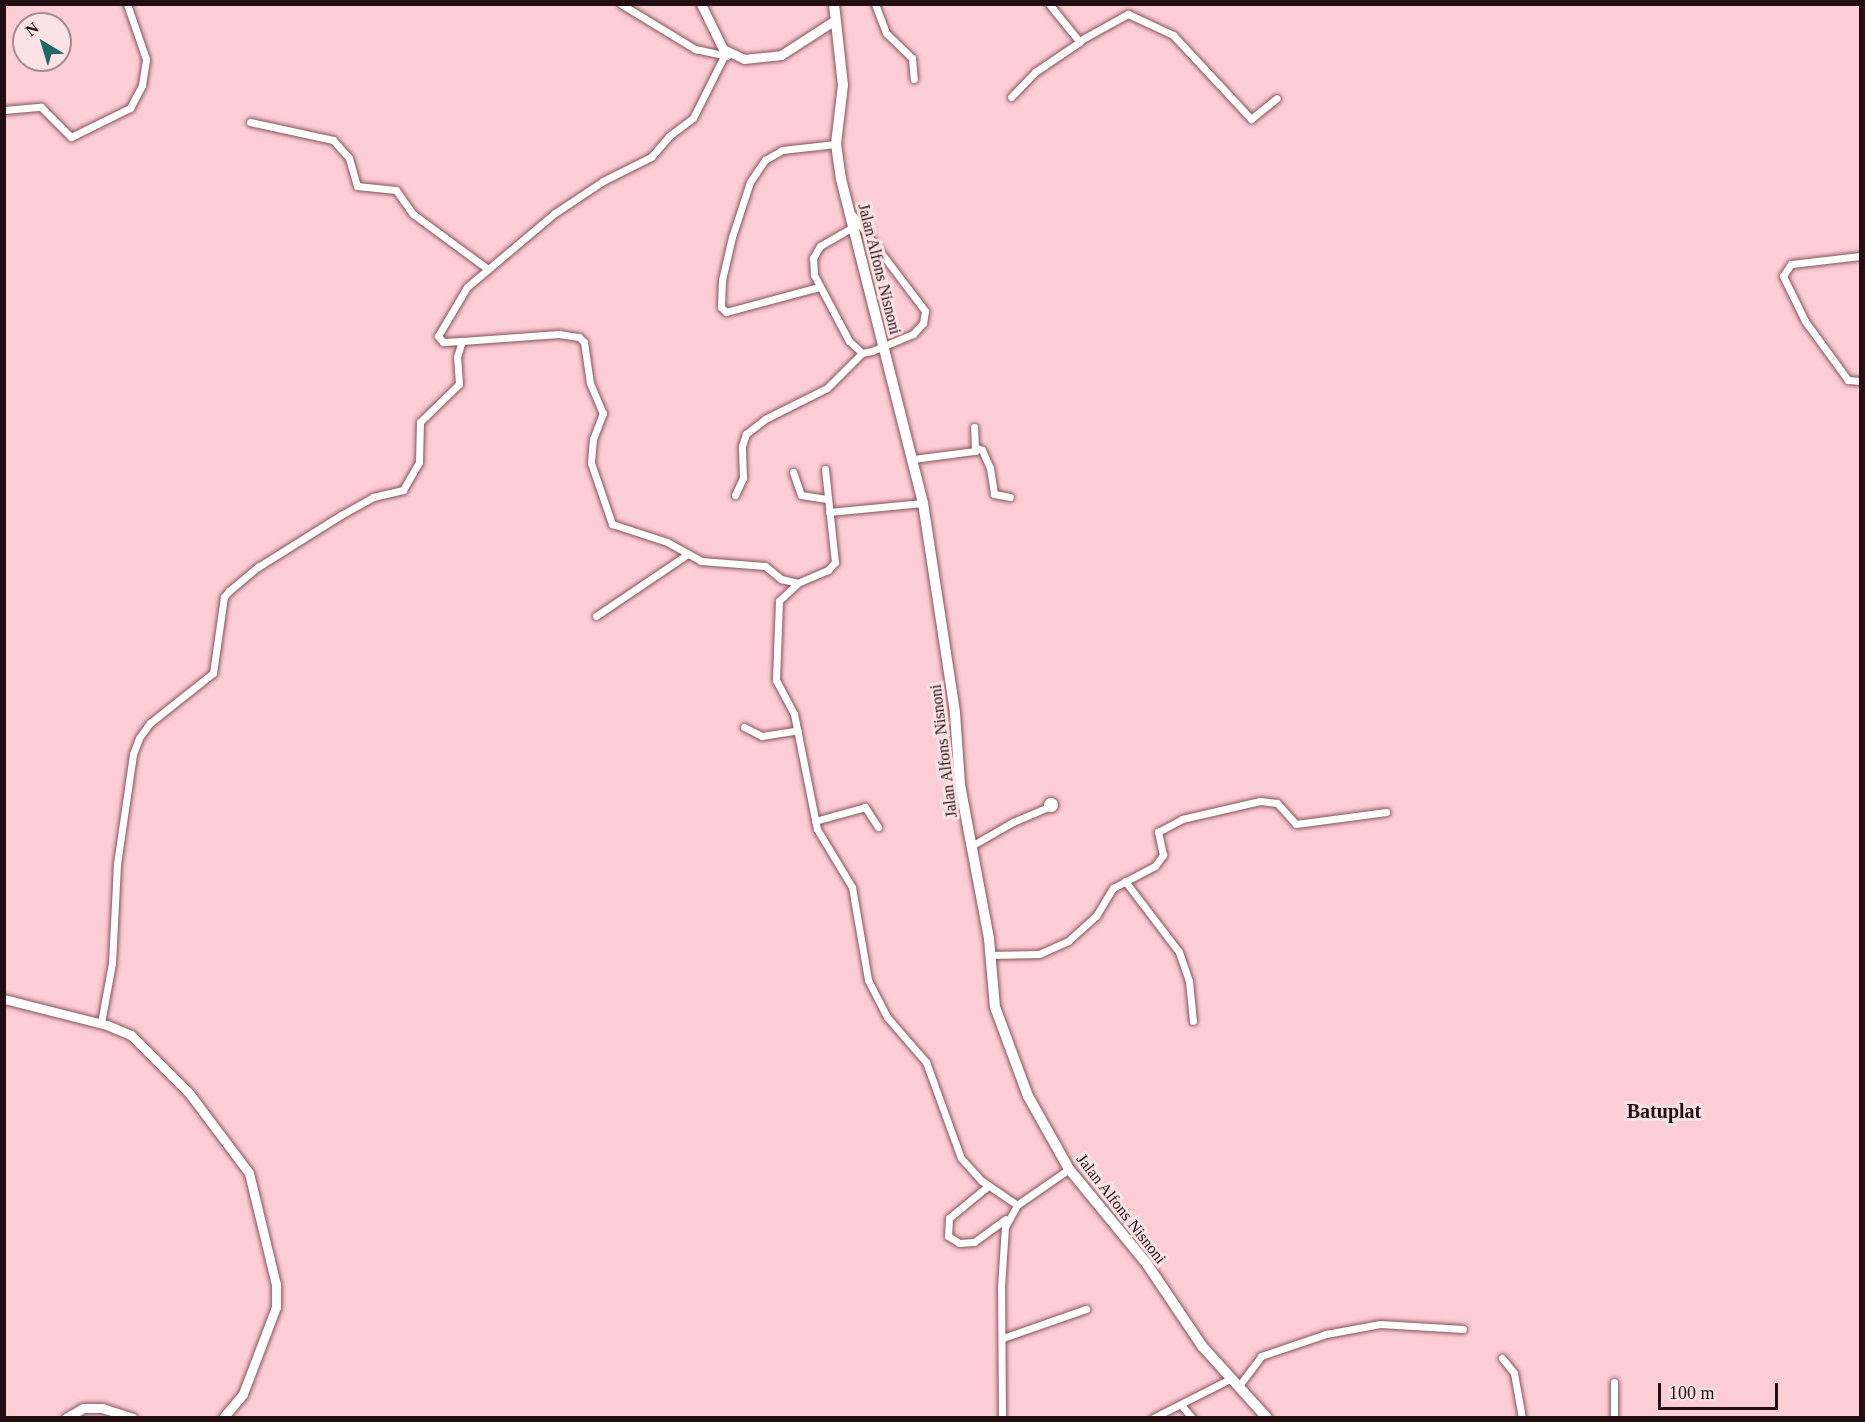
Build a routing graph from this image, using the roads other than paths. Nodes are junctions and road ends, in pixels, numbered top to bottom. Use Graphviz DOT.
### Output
graph roads {
  1 [pos="128,4"];
  2 [pos="621,4"];
  3 [pos="701,4"];
  4 [pos="834,4"];
  5 [pos="874,4"];
  6 [pos="1048,4"];
  7 [pos="835,20"];
  8 [pos="1081,41"];
  9 [pos="724,56"];
  10 [pos="735,58"];
  11 [pos="914,79"];
  12 [pos="1011,97"];
  13 [pos="1277,98"];
  14 [pos="4,110"];
  15 [pos="250,122"];
  16 [pos="836,144"];
  17 [pos="848,209"];
  18 [pos="853,227"];
  19 [pos="1860,256"];
  20 [pos="488,269"];
  21 [pos="819,286"];
  22 [pos="462,341"];
  23 [pos="883,347"];
  24 [pos="862,352"];
  25 [pos="1860,381"];
  26 [pos="974,426"];
  27 [pos="977,448"];
  28 [pos="913,459"];
  29 [pos="825,469"];
  30 [pos="793,472"];
  31 [pos="735,495"];
  32 [pos="1010,497"];
  33 [pos="827,499"];
  34 [pos="923,503"];
  35 [pos="829,512"];
  36 [pos="688,554"];
  37 [pos="798,583"];
  38 [pos="596,616"];
  39 [pos="744,727"];
  40 [pos="798,729"];
  41 [pos="1048,807"];
  42 [pos="1386,812"];
  43 [pos="815,821"];
  44 [pos="878,827"];
  45 [pos="973,845"];
  46 [pos="1125,881"];
  47 [pos="990,955"];
  48 [pos="4,999"];
  49 [pos="1193,1021"];
  50 [pos="101,1023"];
  51 [pos="1069,1169"];
  52 [pos="988,1186"];
  53 [pos="1017,1205"];
  54 [pos="1008,1217"];
  55 [pos="1086,1309"];
  56 [pos="1463,1329"];
  57 [pos="1003,1338"];
  58 [pos="1502,1359"];
  59 [pos="1614,1382"];
  60 [pos="1234,1383"];
  61 [pos="1182,1406"];
  62 [pos="66,1418"];
  63 [pos="132,1418"];
  64 [pos="223,1418"];
  65 [pos="1002,1418"];
  66 [pos="1153,1418"];
  67 [pos="1192,1418"];
  68 [pos="1267,1418"];
  69 [pos="1522,1418"];
  70 [pos="1614,1418"];
  1 -- 14 [label="street"];
  2 -- 9 [label="street"];
  3 -- 10 [label="street"];
  4 -- 7 [label="main road, Jalan Alfons Nisnoni"];
  5 -- 11 [label="street"];
  6 -- 8 [label="street"];
  7 -- 10 [label="street"];
  7 -- 16 [label="main road, Jalan Alfons Nisnoni"];
  8 -- 12 [label="street"];
  8 -- 13 [label="street"];
  9 -- 10 [label="street"];
  9 -- 20 [label="street"];
  15 -- 20 [label="street"];
  16 -- 17 [label="main road, Jalan Alfons Nisnoni"];
  16 -- 21 [label="street"];
  17 -- 18 [label="main road, Jalan Alfons Nisnoni"];
  17 -- 23 [label="street"];
  18 -- 21 [label="street"];
  18 -- 23 [label="main road, Jalan Alfons Nisnoni"];
  19 -- 25 [label="street"];
  20 -- 22 [label="street"];
  21 -- 24 [label="street"];
  22 -- 36 [label="street"];
  22 -- 50 [label="street"];
  23 -- 24 [label="street"];
  23 -- 28 [label="main road, Jalan Alfons Nisnoni"];
  24 -- 31 [label="street"];
  26 -- 27 [label="street"];
  27 -- 28 [label="street"];
  27 -- 32 [label="street"];
  28 -- 34 [label="main road, Jalan Alfons Nisnoni"];
  29 -- 33 [label="street"];
  30 -- 33 [label="street"];
  33 -- 35 [label="street"];
  34 -- 35 [label="street"];
  34 -- 45 [label="main road, Jalan Alfons Nisnoni"];
  35 -- 37 [label="street"];
  36 -- 37 [label="street"];
  36 -- 38 [label="street"];
  37 -- 40 [label="street"];
  39 -- 40 [label="street"];
  40 -- 43 [label="street"];
  41 -- 45 [label="street"];
  42 -- 46 [label="street"];
  43 -- 44 [label="street"];
  43 -- 52 [label="street"];
  45 -- 47 [label="main road, Jalan Alfons Nisnoni"];
  46 -- 47 [label="street"];
  46 -- 49 [label="street"];
  47 -- 51 [label="main road, Jalan Alfons Nisnoni"];
  48 -- 50 [label="street"];
  50 -- 64 [label="street"];
  51 -- 53 [label="street"];
  51 -- 60 [label="main road, Jalan Alfons Nisnoni"];
  52 -- 53 [label="street"];
  52 -- 54 [label="street"];
  53 -- 54 [label="street"];
  54 -- 57 [label="street"];
  55 -- 57 [label="street"];
  56 -- 60 [label="street"];
  57 -- 65 [label="street"];
  58 -- 69 [label="street"];
  59 -- 70 [label="street"];
  60 -- 61 [label="street"];
  60 -- 68 [label="main road, Jalan Alfons Nisnoni"];
  61 -- 66 [label="street"];
  61 -- 67 [label="street"];
  62 -- 63 [label="street"];
}
